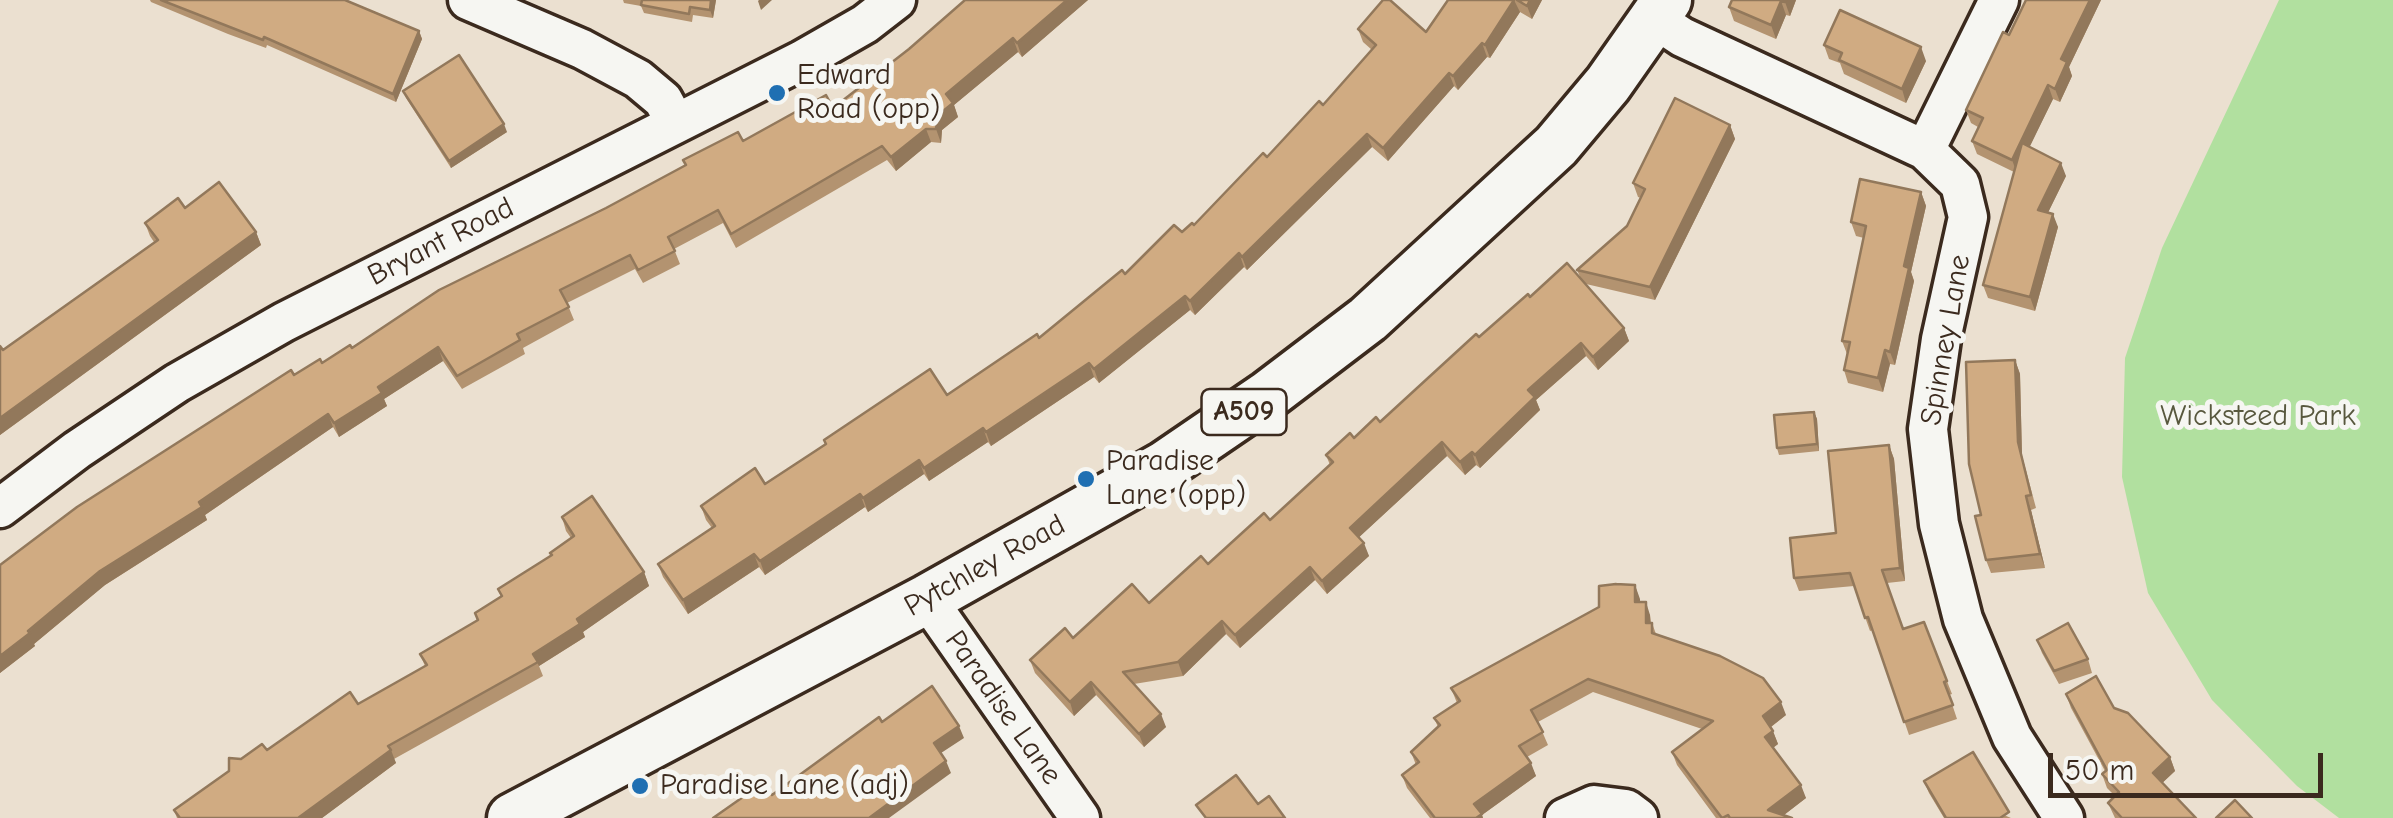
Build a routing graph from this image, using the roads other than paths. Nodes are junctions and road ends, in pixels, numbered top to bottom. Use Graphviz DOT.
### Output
graph roads {
  1 [pos="468,0"];
  2 [pos="896,0"];
  3 [pos="1999,0"];
  4 [pos="1661,9"];
  5 [pos="675,122"];
  6 [pos="1925,150"];
  7 [pos="0,508"];
  8 [pos="926,598"];
  9 [pos="512,818"];
  10 [pos="1080,818"];
  11 [pos="1564,818"];
  12 [pos="1638,818"];
  13 [pos="2064,818"];
  1 -- 5 [label="street"];
  2 -- 5 [label="street, Bryant Road"];
  3 -- 6 [label="street"];
  4 -- 6 [label="street, Spinney Lane"];
  4 -- 8 [label="main road, Pytchley Road / A509"];
  5 -- 7 [label="street, Bryant Road"];
  6 -- 13 [label="street, Spinney Lane"];
  8 -- 9 [label="main road, Pytchley Road / A509"];
  8 -- 10 [label="street, Paradise Lane"];
  11 -- 12 [label="street"];
}
